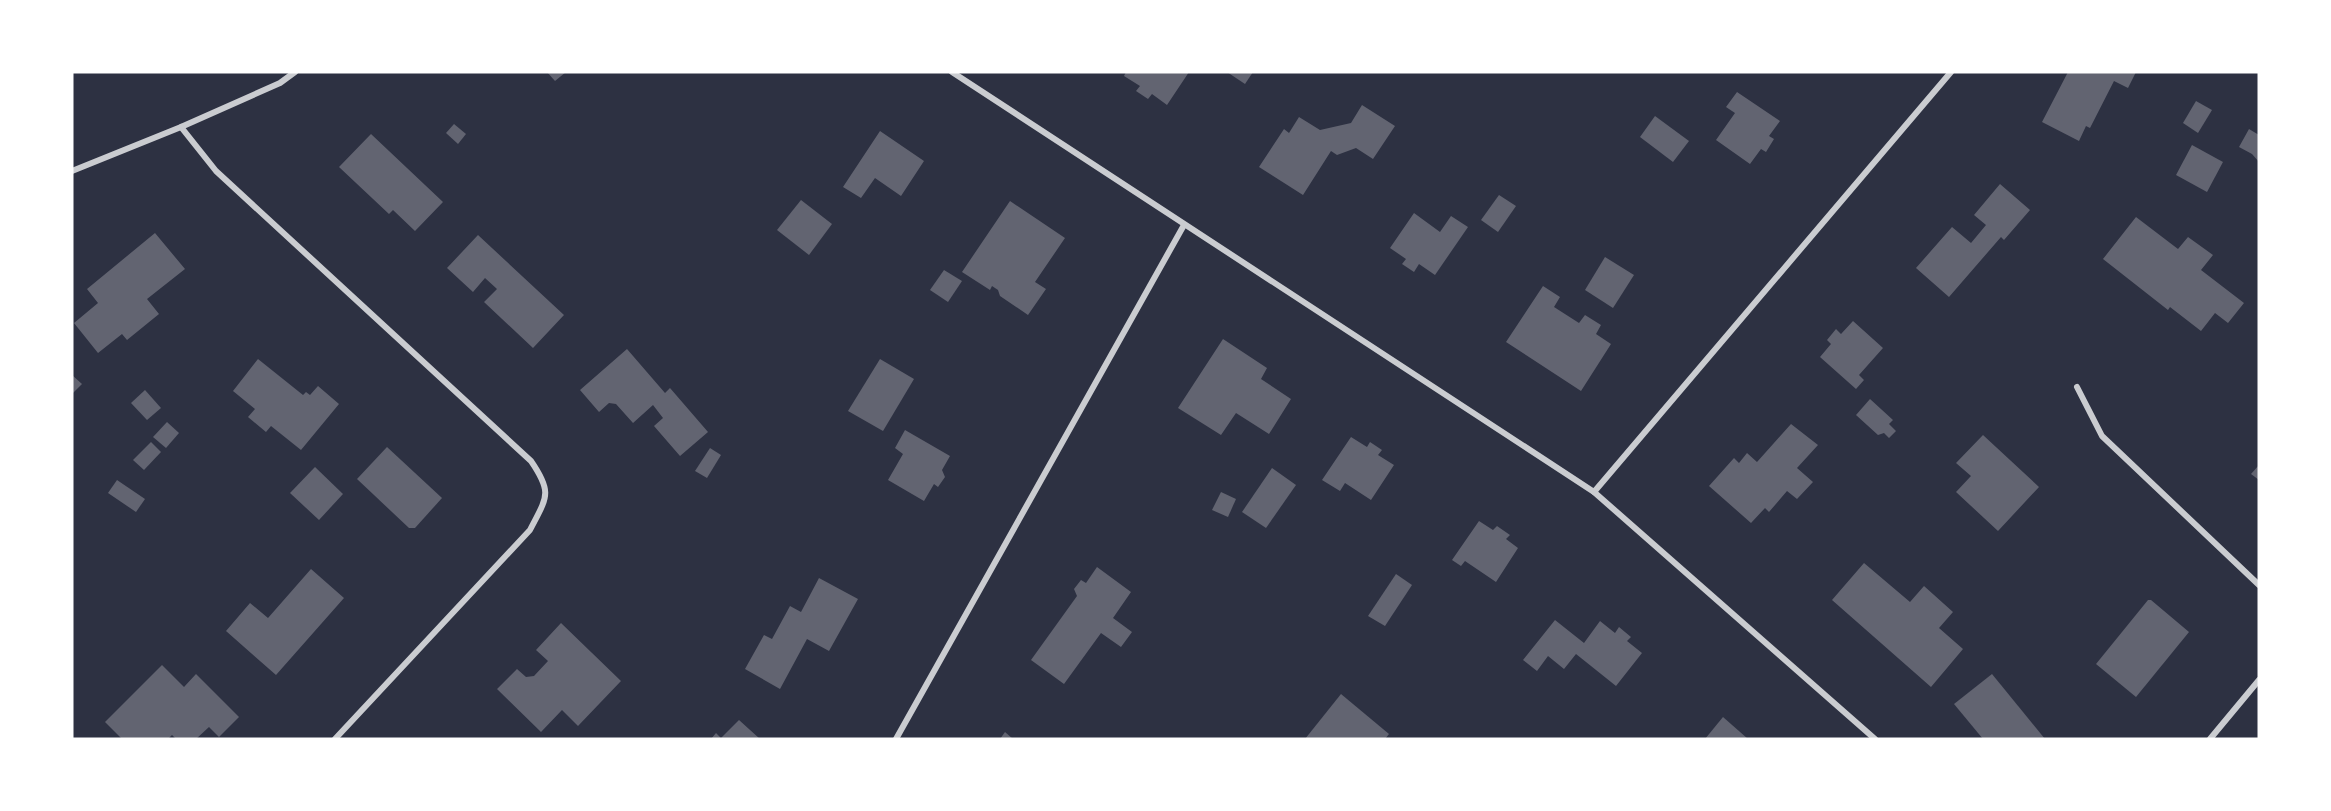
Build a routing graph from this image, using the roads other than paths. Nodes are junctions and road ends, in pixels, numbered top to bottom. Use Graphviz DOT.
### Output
graph roads {
  1 [pos="295,72"];
  2 [pos="952,72"];
  3 [pos="1951,72"];
  4 [pos="181,128"];
  5 [pos="72,171"];
  6 [pos="1184,225"];
  7 [pos="2077,387"];
  8 [pos="1594,492"];
  9 [pos="2259,585"];
  10 [pos="2259,680"];
  11 [pos="335,739"];
  12 [pos="896,739"];
  13 [pos="1875,739"];
  14 [pos="2210,739"];
  1 -- 4 [label="street"];
  2 -- 6 [label="street"];
  3 -- 8 [label="street"];
  4 -- 5 [label="street"];
  4 -- 11 [label="street"];
  6 -- 8 [label="street"];
  6 -- 12 [label="street"];
  7 -- 9 [label="street"];
  8 -- 13 [label="street"];
  10 -- 14 [label="street"];
}
